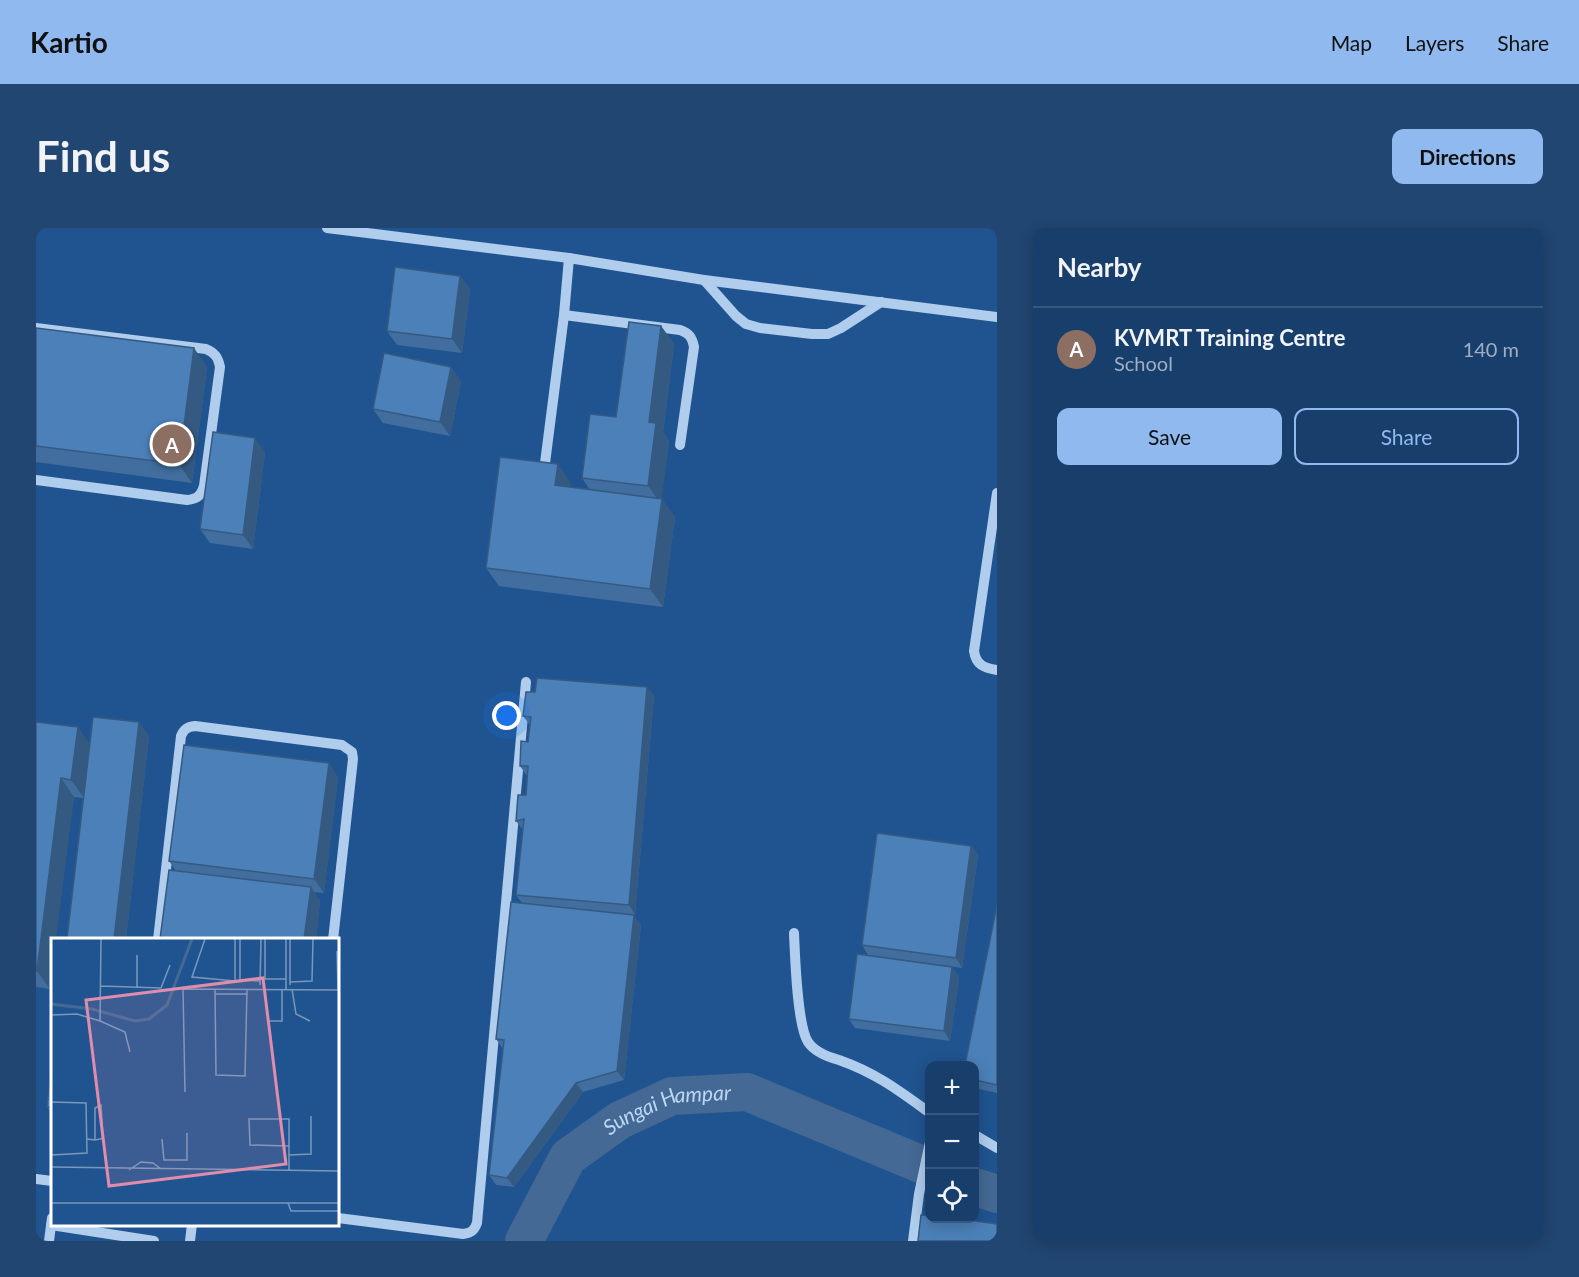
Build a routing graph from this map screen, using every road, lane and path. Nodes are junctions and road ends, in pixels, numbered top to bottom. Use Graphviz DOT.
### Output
graph roads {
  1 [pos="327,228"];
  2 [pos="569,258"];
  3 [pos="704,280"];
  4 [pos="881,302"];
  5 [pos="564,315"];
  6 [pos="997,317"];
  7 [pos="36,328"];
  8 [pos="680,445"];
  9 [pos="545,463"];
  10 [pos="36,480"];
  11 [pos="997,494"];
  12 [pos="997,670"];
  13 [pos="526,682"];
  14 [pos="795,933"];
  15 [pos="158,938"];
  16 [pos="333,938"];
  17 [pos="925,1109"];
  18 [pos="979,1137"];
  19 [pos="997,1148"];
  20 [pos="925,1165"];
  21 [pos="36,1179"];
  22 [pos="51,1181"];
  23 [pos="339,1218"];
  24 [pos="51,1226"];
  25 [pos="78,1226"];
  26 [pos="192,1226"];
  27 [pos="49,1241"];
  28 [pos="154,1241"];
  29 [pos="190,1241"];
  30 [pos="913,1241"];
  1 -- 2 [label="street"];
  2 -- 3 [label="street"];
  2 -- 5 [label="street"];
  3 -- 4 [label="street"];
  3 -- 4 [label="street"];
  4 -- 6 [label="street"];
  5 -- 8 [label="street"];
  5 -- 9 [label="street"];
  7 -- 10 [label="street"];
  11 -- 12 [label="street"];
  13 -- 23 [label="street"];
  14 -- 17 [label="street"];
  15 -- 16 [label="street"];
  18 -- 19 [label="street"];
  20 -- 30 [label="street"];
  21 -- 22 [label="street"];
  24 -- 27 [label="street"];
  25 -- 28 [label="street"];
  26 -- 29 [label="street"];
}
